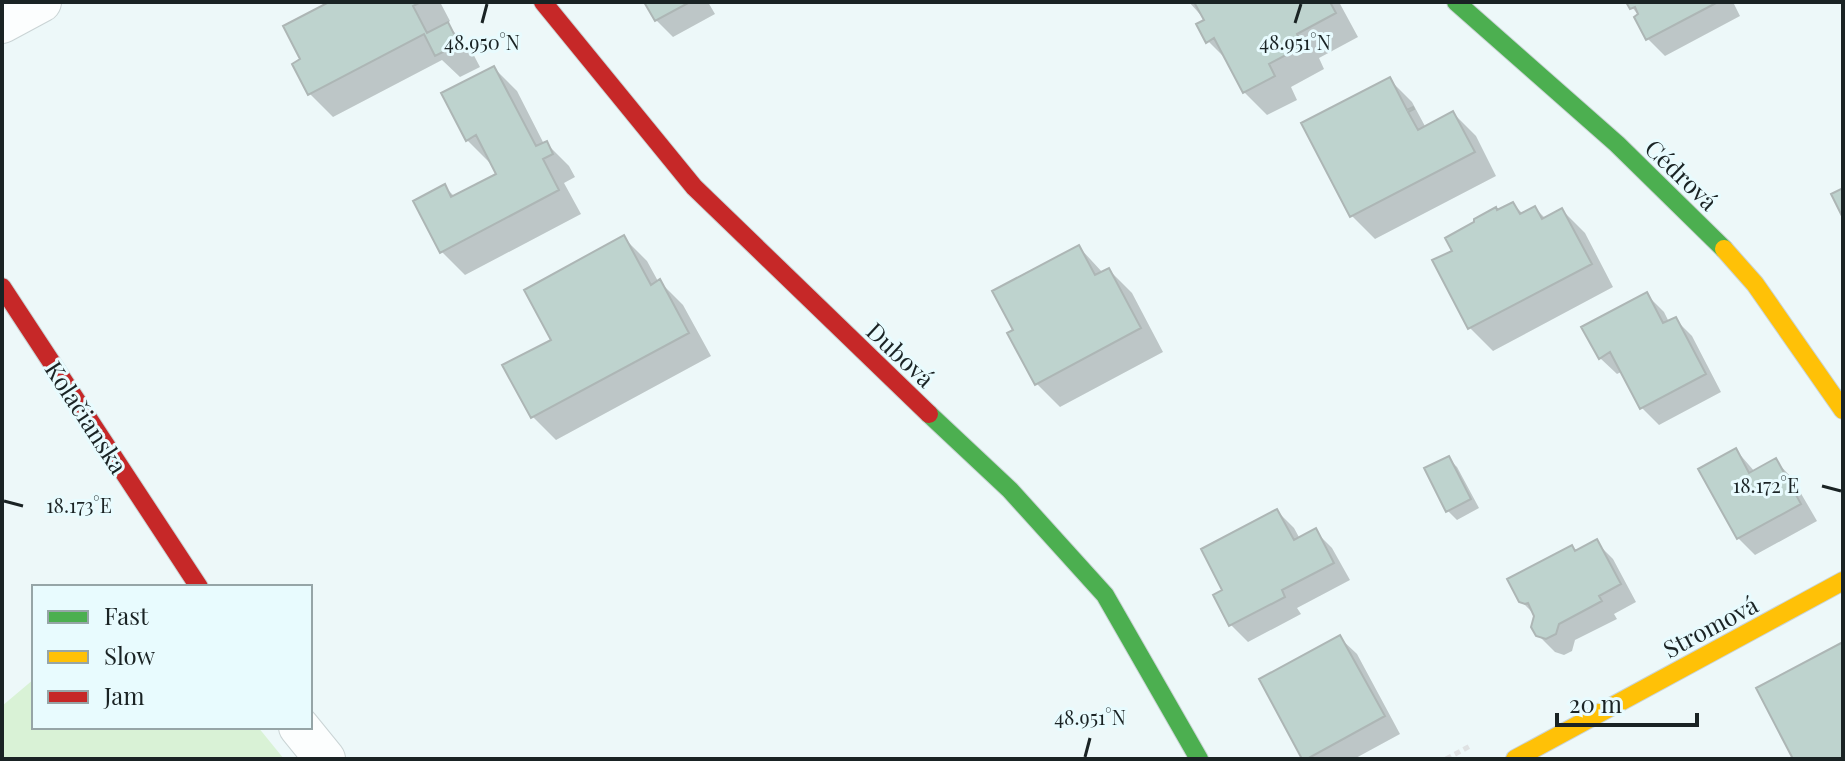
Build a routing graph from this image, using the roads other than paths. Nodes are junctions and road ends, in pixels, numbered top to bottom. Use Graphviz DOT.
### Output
graph roads {
  1 [pos="41,2"];
  2 [pos="543,2"];
  3 [pos="1456,2"];
  4 [pos="2,23"];
  5 [pos="2,287"];
  6 [pos="1843,410"];
  7 [pos="1843,581"];
  8 [pos="198,585"];
  9 [pos="301,729"];
  10 [pos="325,759"];
  11 [pos="1199,759"];
  12 [pos="1515,759"];
  1 -- 4 [label="street"];
  2 -- 11 [label="street, Dubová"];
  3 -- 6 [label="street, Cédrová"];
  5 -- 8 [label="street, Kolačianska"];
  7 -- 12 [label="street, Stromová"];
  9 -- 10 [label="street"];
}
